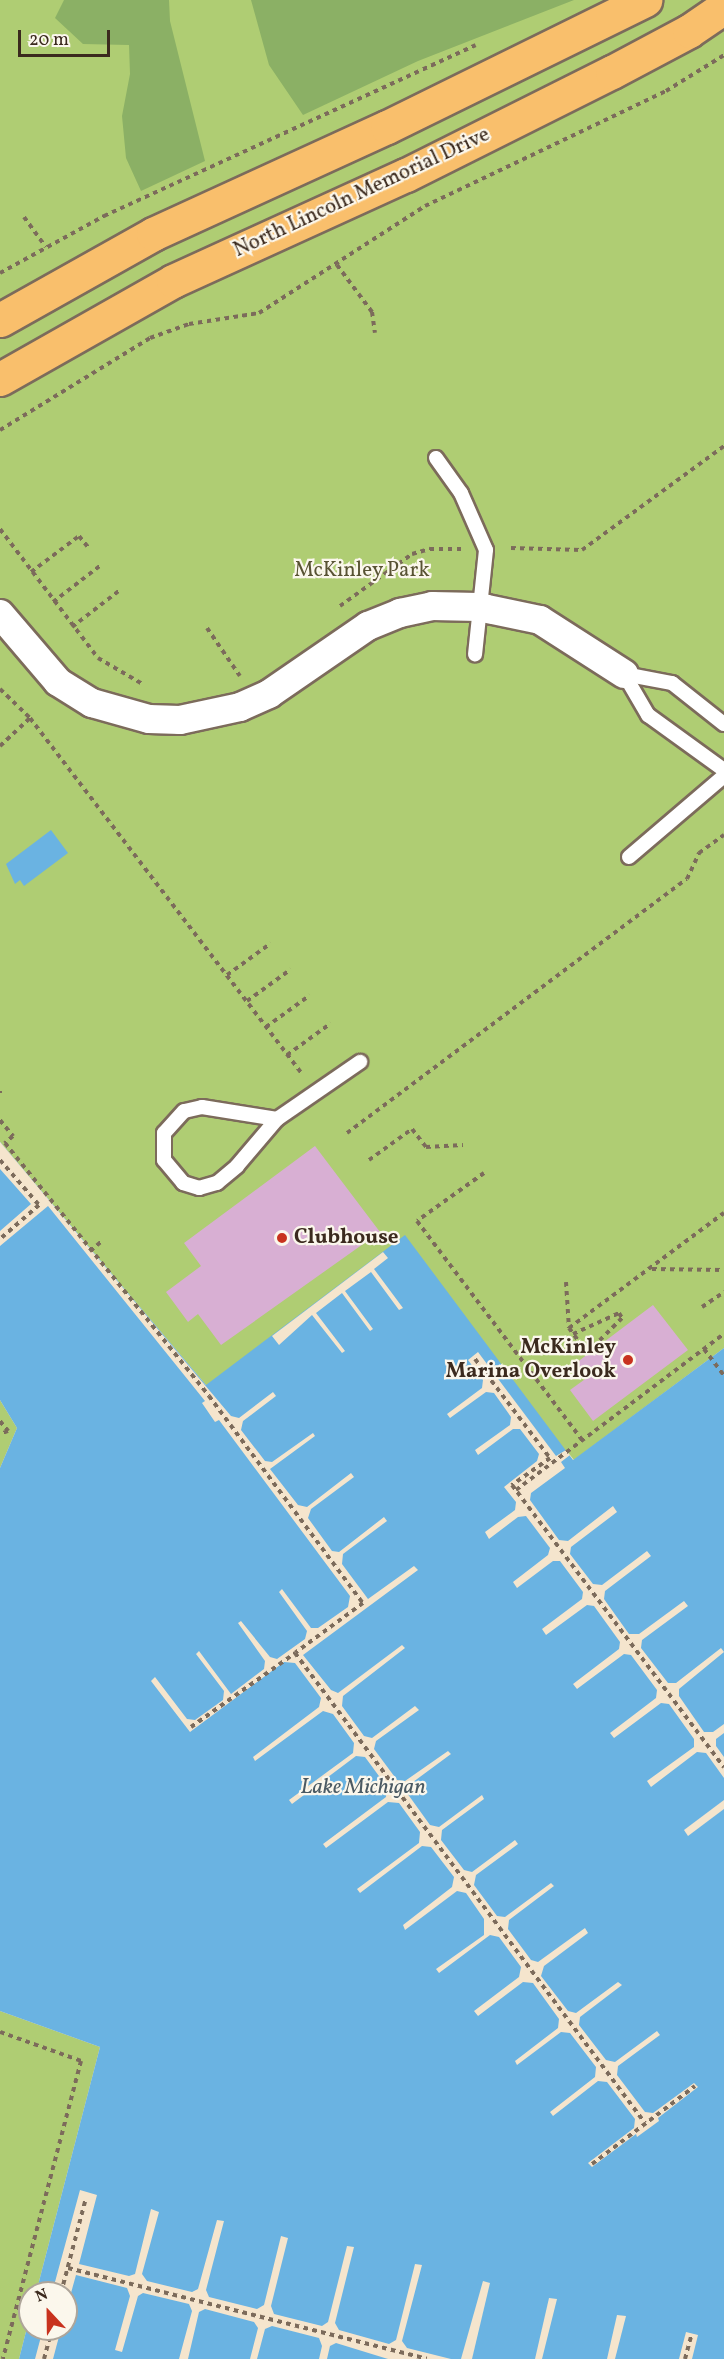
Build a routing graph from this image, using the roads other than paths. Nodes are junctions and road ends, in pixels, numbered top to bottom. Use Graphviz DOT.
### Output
graph roads {
  1 [pos="645,0"];
  2 [pos="724,7"];
  3 [pos="0,321"];
  4 [pos="0,379"];
  5 [pos="436,458"];
  6 [pos="478,607"];
  7 [pos="0,614"];
  8 [pos="475,654"];
  9 [pos="624,674"];
  10 [pos="724,724"];
  11 [pos="724,770"];
  12 [pos="724,776"];
  13 [pos="629,857"];
  14 [pos="360,1062"];
  15 [pos="277,1119"];
  1 -- 3 [label="main road"];
  2 -- 4 [label="main road, North Lincoln Memorial Drive"];
  5 -- 6 [label="lane"];
  6 -- 7 [label="street"];
  6 -- 8 [label="lane"];
  6 -- 9 [label="street"];
  9 -- 10 [label="lane"];
  9 -- 11 [label="lane"];
  12 -- 13 [label="lane"];
  14 -- 15 [label="lane"];
  15 -- 15 [label="lane"];
}
